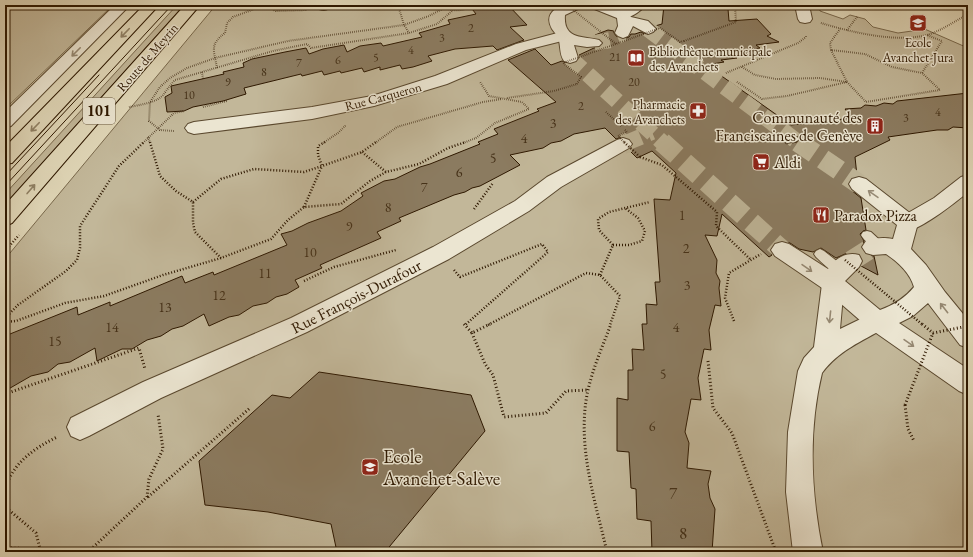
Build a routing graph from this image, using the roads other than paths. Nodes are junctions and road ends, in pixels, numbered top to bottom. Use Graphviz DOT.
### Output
graph roads {
  1 [pos="123,5"];
  2 [pos="152,5"];
  3 [pos="193,5"];
  4 [pos="575,5"];
  5 [pos="598,5"];
  6 [pos="638,5"];
  7 [pos="802,5"];
  8 [pos="559,8"];
  9 [pos="805,19"];
  10 [pos="622,28"];
  11 [pos="648,29"];
  12 [pos="565,36"];
  13 [pos="594,43"];
  14 [pos="570,58"];
  15 [pos="5,122"];
  16 [pos="194,128"];
  17 [pos="629,144"];
  18 [pos="5,158"];
  19 [pos="968,182"];
  20 [pos="859,184"];
  21 [pos="5,218"];
  22 [pos="908,223"];
  23 [pos="873,242"];
  24 [pos="773,251"];
  25 [pos="820,254"];
  26 [pos="912,265"];
  27 [pos="842,269"];
  28 [pos="877,320"];
  29 [pos="968,338"];
  30 [pos="826,350"];
  31 [pos="968,383"];
  32 [pos="80,427"];
  33 [pos="808,552"];
  1 -- 15 [label="street, one-way"];
  2 -- 18 [label="main road, Route de Meyrin / 101, one-way"];
  21 -- 3 [label="main road, Route de Meyrin / 101, one-way"];
  4 -- 8 [label="street"];
  5 -- 10 [label="street"];
  6 -- 10 [label="street"];
  7 -- 9 [label="street"];
  8 -- 12 [label="street"];
  10 -- 11 [label="street"];
  12 -- 13 [label="street"];
  12 -- 14 [label="street"];
  12 -- 16 [label="street, Rue Carqueron"];
  17 -- 32 [label="street, Rue François-Durafour"];
  19 -- 22 [label="street"];
  22 -- 20 [label="street, one-way"];
  22 -- 26 [label="street"];
  23 -- 26 [label="street"];
  24 -- 27 [label="street, one-way"];
  25 -- 27 [label="lane"];
  26 -- 28 [label="street"];
  29 -- 26 [label="street, one-way"];
  27 -- 28 [label="street"];
  27 -- 30 [label="street, one-way"];
  28 -- 30 [label="street"];
  28 -- 31 [label="street, one-way"];
  30 -- 33 [label="street"];
}
